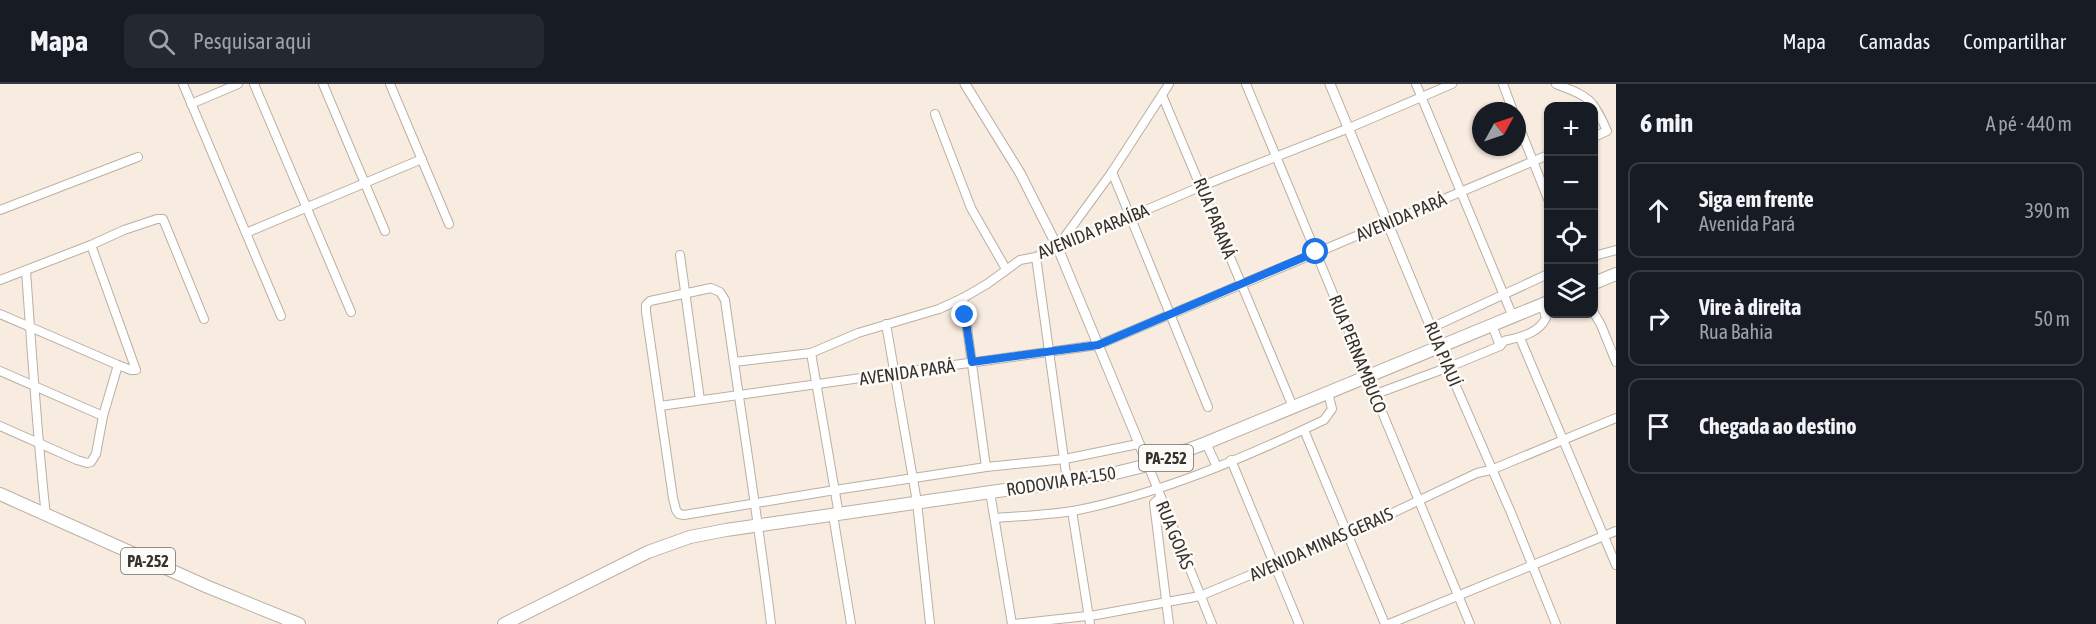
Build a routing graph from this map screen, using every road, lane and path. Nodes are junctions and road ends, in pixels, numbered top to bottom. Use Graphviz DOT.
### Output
graph roads {
  1 [pos="183,84"];
  2 [pos="238,84"];
  3 [pos="254,84"];
  4 [pos="323,84"];
  5 [pos="390,84"];
  6 [pos="965,84"];
  7 [pos="1169,84"];
  8 [pos="1246,84"];
  9 [pos="1330,84"];
  10 [pos="1416,84"];
  11 [pos="1452,84"];
  12 [pos="1503,84"];
  13 [pos="1556,84"];
  14 [pos="1162,95"];
  15 [pos="1422,98"];
  16 [pos="1510,102"];
  17 [pos="1591,102"];
  18 [pos="191,104"];
  19 [pos="1598,112"];
  20 [pos="935,114"];
  21 [pos="1349,128"];
  22 [pos="1598,134"];
  23 [pos="1526,144"];
  24 [pos="1276,156"];
  25 [pos="1546,156"];
  26 [pos="138,157"];
  27 [pos="422,159"];
  28 [pos="1533,162"];
  29 [pos="1112,172"];
  30 [pos="364,183"];
  31 [pos="1202,186"];
  32 [pos="1544,189"];
  33 [pos="1461,192"];
  34 [pos="306,207"];
  35 [pos="0,210"];
  36 [pos="1130,216"];
  37 [pos="1388,222"];
  38 [pos="449,224"];
  39 [pos="385,231"];
  40 [pos="246,233"];
  41 [pos="91,245"];
  42 [pos="1060,245"];
  43 [pos="1616,250"];
  44 [pos="1316,252"];
  45 [pos="680,255"];
  46 [pos="1598,255"];
  47 [pos="1036,257"];
  48 [pos="1006,269"];
  49 [pos="26,271"];
  50 [pos="1616,274"];
  51 [pos="1544,276"];
  52 [pos="0,280"];
  53 [pos="1598,281"];
  54 [pos="1242,284"];
  55 [pos="684,293"];
  56 [pos="1503,295"];
  57 [pos="963,298"];
  58 [pos="1544,303"];
  59 [pos="351,312"];
  60 [pos="0,314"];
  61 [pos="1170,315"];
  62 [pos="281,316"];
  63 [pos="1513,317"];
  64 [pos="1546,318"];
  65 [pos="1596,318"];
  66 [pos="204,319"];
  67 [pos="886,324"];
  68 [pos="1492,325"];
  69 [pos="30,328"];
  70 [pos="1431,328"];
  71 [pos="1520,338"];
  72 [pos="1098,345"];
  73 [pos="1500,346"];
  74 [pos="1439,347"];
  75 [pos="811,353"];
  76 [pos="1050,353"];
  77 [pos="734,362"];
  78 [pos="972,362"];
  79 [pos="1616,362"];
  80 [pos="118,365"];
  81 [pos="1449,368"];
  82 [pos="0,371"];
  83 [pos="894,373"];
  84 [pos="1366,376"];
  85 [pos="817,385"];
  86 [pos="36,387"];
  87 [pos="1328,393"];
  88 [pos="738,395"];
  89 [pos="1373,395"];
  90 [pos="700,400"];
  91 [pos="660,406"];
  92 [pos="1208,407"];
  93 [pos="1293,407"];
  94 [pos="103,416"];
  95 [pos="1616,418"];
  96 [pos="0,426"];
  97 [pos="1304,430"];
  98 [pos="1563,440"];
  99 [pos="38,442"];
  100 [pos="1206,443"];
  101 [pos="1138,444"];
  102 [pos="1065,459"];
  103 [pos="1231,460"];
  104 [pos="1148,465"];
  105 [pos="986,467"];
  106 [pos="1217,467"];
  107 [pos="1491,470"];
  108 [pos="912,479"];
  109 [pos="1067,481"];
  110 [pos="835,490"];
  111 [pos="990,492"];
  112 [pos="1159,493"];
  113 [pos="0,494"];
  114 [pos="1418,499"];
  115 [pos="917,502"];
  116 [pos="756,504"];
  117 [pos="1072,511"];
  118 [pos="836,515"];
  119 [pos="46,516"];
  120 [pos="995,518"];
  121 [pos="759,525"];
  122 [pos="1616,531"];
  123 [pos="1348,534"];
  124 [pos="1604,536"];
  125 [pos="1275,565"];
  126 [pos="1616,565"];
  127 [pos="1532,566"];
  128 [pos="1200,596"];
  129 [pos="1458,597"];
  130 [pos="1166,604"];
  131 [pos="1089,620"];
  132 [pos="299,624"];
  133 [pos="504,624"];
  134 [pos="771,624"];
  135 [pos="851,624"];
  136 [pos="930,624"];
  137 [pos="1012,624"];
  138 [pos="1169,624"];
  139 [pos="1212,624"];
  140 [pos="1299,624"];
  141 [pos="1387,624"];
  142 [pos="1470,624"];
  143 [pos="1556,624"];
  1 -- 18 [label="street"];
  2 -- 18 [label="street"];
  3 -- 34 [label="street"];
  4 -- 30 [label="street"];
  5 -- 27 [label="street"];
  6 -- 42 [label="street, RUA GOIÁS"];
  7 -- 14 [label="street"];
  8 -- 24 [label="street, RUA PERNAMBUCO"];
  9 -- 21 [label="street, RUA PIAUÍ"];
  10 -- 15 [label="street"];
  11 -- 15 [label="street, AVENIDA PARAÍBA"];
  12 -- 16 [label="street"];
  13 -- 17 [label="street"];
  14 -- 29 [label="street"];
  14 -- 31 [label="street, RUA PARANÁ"];
  15 -- 21 [label="street, AVENIDA PARAÍBA"];
  15 -- 33 [label="street"];
  18 -- 40 [label="street"];
  19 -- 22 [label="street"];
  20 -- 48 [label="street"];
  21 -- 24 [label="street, AVENIDA PARAÍBA"];
  21 -- 37 [label="street, RUA PIAUÍ"];
  23 -- 28 [label="street"];
  24 -- 31 [label="street, AVENIDA PARAÍBA"];
  24 -- 44 [label="street, RUA PERNAMBUCO"];
  25 -- 28 [label="street, AVENIDA PARÁ"];
  26 -- 35 [label="street"];
  27 -- 30 [label="street"];
  27 -- 38 [label="street"];
  28 -- 32 [label="street"];
  28 -- 33 [label="street, AVENIDA PARÁ"];
  29 -- 36 [label="street"];
  29 -- 42 [label="street"];
  30 -- 34 [label="street"];
  30 -- 39 [label="street"];
  31 -- 36 [label="street, AVENIDA PARAÍBA"];
  31 -- 54 [label="street, RUA PARANÁ"];
  33 -- 37 [label="street, AVENIDA PARÁ"];
  33 -- 56 [label="street"];
  34 -- 40 [label="street"];
  34 -- 59 [label="street"];
  36 -- 42 [label="street, AVENIDA PARAÍBA"];
  36 -- 61 [label="street"];
  37 -- 44 [label="street, AVENIDA PARÁ"];
  37 -- 70 [label="street, RUA PIAUÍ"];
  40 -- 62 [label="street"];
  41 -- 49 [label="street"];
  41 -- 66 [label="street"];
  41 -- 80 [label="street"];
  42 -- 47 [label="street, AVENIDA PARAÍBA"];
  42 -- 72 [label="street, RUA GOIÁS"];
  43 -- 46 [label="street"];
  44 -- 54 [label="street, AVENIDA PARÁ"];
  44 -- 84 [label="street, RUA PERNAMBUCO"];
  45 -- 55 [label="street"];
  47 -- 48 [label="street, AVENIDA PARAÍBA"];
  47 -- 76 [label="street"];
  48 -- 57 [label="street, AVENIDA PARAÍBA"];
  49 -- 52 [label="street"];
  49 -- 69 [label="street"];
  50 -- 53 [label="highway"];
  51 -- 56 [label="street"];
  54 -- 61 [label="street, AVENIDA PARÁ"];
  54 -- 93 [label="street, RUA PARANÁ"];
  55 -- 77 [label="street"];
  55 -- 90 [label="street"];
  55 -- 91 [label="street"];
  56 -- 63 [label="street"];
  56 -- 70 [label="street"];
  57 -- 67 [label="street, AVENIDA PARAÍBA"];
  57 -- 78 [label="street"];
  58 -- 63 [label="highway, RODOVIA PA-150 / PA-252"];
  60 -- 69 [label="street"];
  61 -- 72 [label="street, AVENIDA PARÁ"];
  61 -- 92 [label="street"];
  63 -- 68 [label="highway, RODOVIA PA-150 / PA-252"];
  64 -- 71 [label="street"];
  65 -- 79 [label="street"];
  67 -- 75 [label="street, AVENIDA PARAÍBA"];
  67 -- 83 [label="street"];
  68 -- 73 [label="street"];
  68 -- 74 [label="highway, RODOVIA PA-150 / PA-252"];
  69 -- 80 [label="street"];
  69 -- 86 [label="street"];
  70 -- 74 [label="street, RUA PIAUÍ"];
  71 -- 73 [label="street"];
  71 -- 98 [label="street"];
  72 -- 76 [label="street, AVENIDA PARÁ"];
  72 -- 101 [label="street, RUA GOIÁS"];
  73 -- 81 [label="street"];
  74 -- 81 [label="street, RUA PIAUÍ"];
  74 -- 84 [label="highway, RODOVIA PA-150 / PA-252"];
  75 -- 77 [label="street, AVENIDA PARAÍBA"];
  75 -- 85 [label="street"];
  76 -- 78 [label="street, AVENIDA PARÁ"];
  76 -- 102 [label="street"];
  77 -- 88 [label="street"];
  78 -- 83 [label="street, AVENIDA PARÁ"];
  78 -- 105 [label="street"];
  80 -- 94 [label="street"];
  81 -- 89 [label="street"];
  81 -- 107 [label="street, RUA PIAUÍ"];
  82 -- 86 [label="street"];
  83 -- 85 [label="street, AVENIDA PARÁ"];
  83 -- 108 [label="street"];
  84 -- 87 [label="highway, RODOVIA PA-150 / PA-252"];
  84 -- 89 [label="street, RUA PERNAMBUCO"];
  85 -- 88 [label="street, AVENIDA PARÁ"];
  85 -- 110 [label="street"];
  86 -- 94 [label="street"];
  86 -- 99 [label="street"];
  87 -- 93 [label="highway, RODOVIA PA-150 / PA-252"];
  87 -- 97 [label="street"];
  88 -- 90 [label="street, AVENIDA PARÁ"];
  88 -- 116 [label="street"];
  89 -- 114 [label="street, RUA PERNAMBUCO"];
  90 -- 91 [label="street, AVENIDA PARÁ"];
  91 -- 116 [label="street"];
  93 -- 100 [label="highway, RODOVIA PA-150 / PA-252"];
  94 -- 99 [label="street"];
  95 -- 98 [label="street, AVENIDA MINAS GERAIS"];
  96 -- 99 [label="street"];
  97 -- 103 [label="street"];
  97 -- 123 [label="street"];
  98 -- 107 [label="street, AVENIDA MINAS GERAIS"];
  98 -- 124 [label="street"];
  99 -- 119 [label="street"];
  100 -- 104 [label="highway, RODOVIA PA-150 / PA-252"];
  100 -- 106 [label="street"];
  101 -- 102 [label="street"];
  101 -- 104 [label="street, RUA GOIÁS"];
  102 -- 105 [label="street"];
  102 -- 109 [label="street"];
  103 -- 106 [label="street"];
  103 -- 125 [label="street"];
  104 -- 109 [label="highway, RODOVIA PA-150 / PA-252"];
  104 -- 112 [label="street, RUA GOIÁS"];
  105 -- 108 [label="street"];
  106 -- 112 [label="street"];
  107 -- 114 [label="street, AVENIDA MINAS GERAIS"];
  107 -- 127 [label="street, RUA PIAUÍ"];
  108 -- 110 [label="street"];
  108 -- 115 [label="street"];
  109 -- 111 [label="highway, RODOVIA PA-150 / PA-252"];
  110 -- 116 [label="street"];
  110 -- 118 [label="street"];
  111 -- 115 [label="highway, RODOVIA PA-150 / PA-252"];
  111 -- 120 [label="street"];
  112 -- 117 [label="street"];
  112 -- 128 [label="street, RUA GOIÁS"];
  112 -- 130 [label="street"];
  113 -- 119 [label="highway, PA-252"];
  114 -- 123 [label="street, AVENIDA MINAS GERAIS"];
  114 -- 129 [label="street, RUA PERNAMBUCO"];
  115 -- 118 [label="highway, RODOVIA PA-150 / PA-252"];
  115 -- 136 [label="street"];
  116 -- 121 [label="street"];
  117 -- 120 [label="street"];
  117 -- 131 [label="street"];
  118 -- 121 [label="highway, RODOVIA PA-150 / PA-252"];
  118 -- 135 [label="street"];
  119 -- 132 [label="highway, PA-252"];
  120 -- 137 [label="street"];
  121 -- 133 [label="highway, PA-252"];
  121 -- 134 [label="street"];
  122 -- 124 [label="street"];
  123 -- 125 [label="street, AVENIDA MINAS GERAIS"];
  123 -- 141 [label="street"];
  124 -- 126 [label="street"];
  124 -- 127 [label="street"];
  125 -- 128 [label="street, AVENIDA MINAS GERAIS"];
  125 -- 140 [label="street"];
  127 -- 129 [label="street"];
  127 -- 143 [label="street, RUA PIAUÍ"];
  128 -- 130 [label="street, AVENIDA MINAS GERAIS"];
  128 -- 139 [label="street, RUA GOIÁS"];
  129 -- 141 [label="street"];
  129 -- 142 [label="street, RUA PERNAMBUCO"];
  130 -- 131 [label="street, AVENIDA MINAS GERAIS"];
  130 -- 138 [label="street"];
  131 -- 137 [label="street, AVENIDA MINAS GERAIS"];
}
